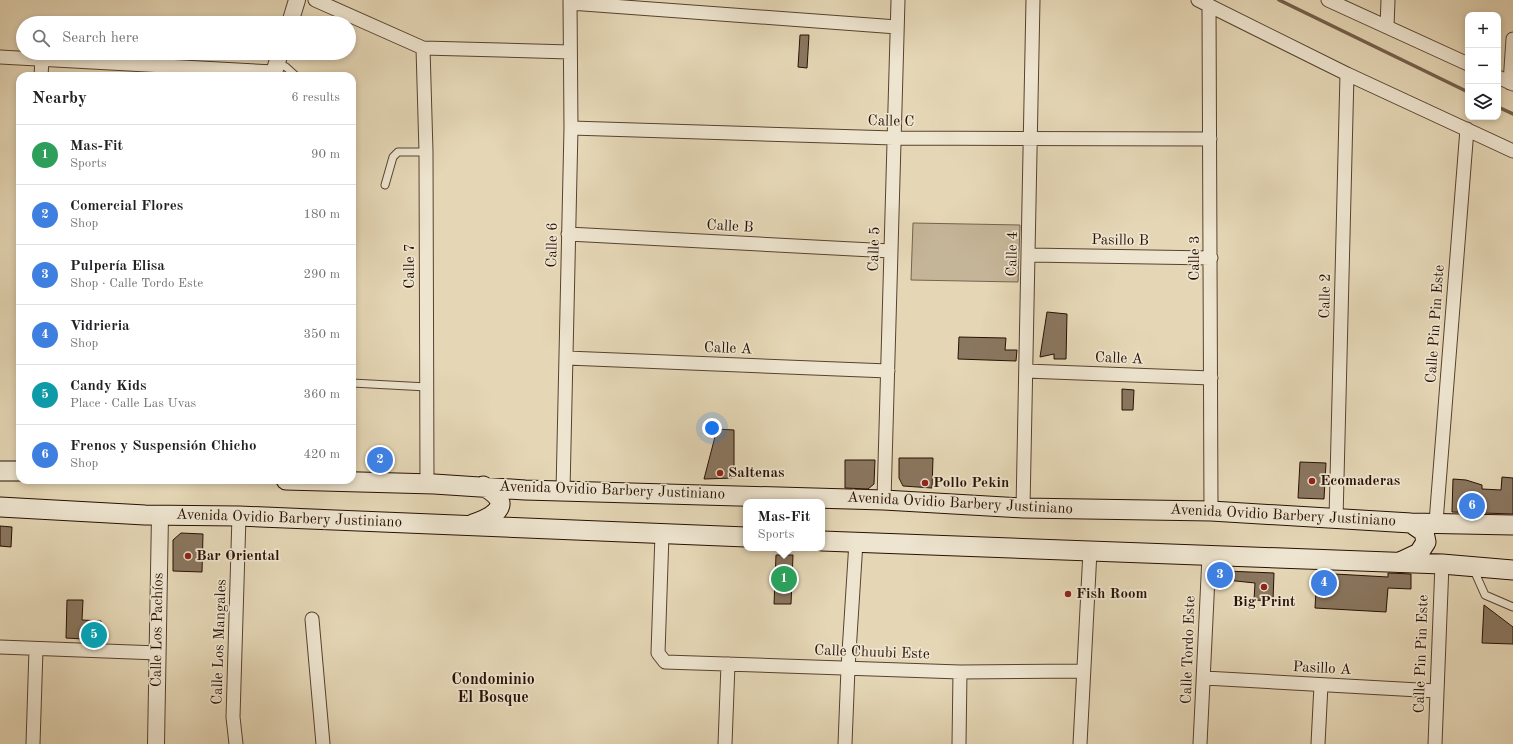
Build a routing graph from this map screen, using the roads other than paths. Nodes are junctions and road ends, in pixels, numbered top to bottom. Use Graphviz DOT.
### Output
graph roads {
  1 [pos="297,0"];
  2 [pos="315,0"];
  3 [pos="898,0"];
  4 [pos="1033,0"];
  5 [pos="1328,0"];
  6 [pos="1388,0"];
  7 [pos="570,2"];
  8 [pos="1203,3"];
  9 [pos="292,16"];
  10 [pos="351,16"];
  11 [pos="356,18"];
  12 [pos="897,27"];
  13 [pos="1387,27"];
  14 [pos="1513,39"];
  15 [pos="423,48"];
  16 [pos="570,52"];
  17 [pos="0,57"];
  18 [pos="16,58"];
  19 [pos="42,60"];
  20 [pos="75,60"];
  21 [pos="1465,63"];
  22 [pos="276,66"];
  23 [pos="41,72"];
  24 [pos="292,72"];
  25 [pos="1347,74"];
  26 [pos="1507,81"];
  27 [pos="571,128"];
  28 [pos="1467,128"];
  29 [pos="894,138"];
  30 [pos="1031,139"];
  31 [pos="1210,139"];
  32 [pos="1513,151"];
  33 [pos="426,152"];
  34 [pos="385,185"];
  35 [pos="568,234"];
  36 [pos="890,251"];
  37 [pos="1029,255"];
  38 [pos="1211,258"];
  39 [pos="567,358"];
  40 [pos="888,371"];
  41 [pos="1026,371"];
  42 [pos="1211,378"];
  43 [pos="356,383"];
  44 [pos="427,386"];
  45 [pos="0,471"];
  46 [pos="16,471"];
  47 [pos="356,482"];
  48 [pos="427,484"];
  49 [pos="483,486"];
  50 [pos="525,490"];
  51 [pos="563,491"];
  52 [pos="884,500"];
  53 [pos="0,507"];
  54 [pos="1023,508"];
  55 [pos="1211,511"];
  56 [pos="160,515"];
  57 [pos="239,516"];
  58 [pos="1336,519"];
  59 [pos="1436,522"];
  60 [pos="1411,523"];
  61 [pos="1513,525"];
  62 [pos="470,526"];
  63 [pos="519,527"];
  64 [pos="662,534"];
  65 [pos="743,537"];
  66 [pos="825,541"];
  67 [pos="856,542"];
  68 [pos="1090,551"];
  69 [pos="1209,556"];
  70 [pos="1399,563"];
  71 [pos="1442,564"];
  72 [pos="1472,567"];
  73 [pos="1513,570"];
  74 [pos="1513,607"];
  75 [pos="312,619"];
  76 [pos="0,647"];
  77 [pos="36,649"];
  78 [pos="158,653"];
  79 [pos="728,664"];
  80 [pos="848,668"];
  81 [pos="1083,671"];
  82 [pos="960,672"];
  83 [pos="1205,678"];
  84 [pos="1321,685"];
  85 [pos="1437,691"];
  86 [pos="33,744"];
  87 [pos="156,744"];
  88 [pos="236,744"];
  89 [pos="323,744"];
  90 [pos="725,744"];
  91 [pos="845,744"];
  92 [pos="959,744"];
  93 [pos="1080,744"];
  94 [pos="1200,744"];
  95 [pos="1318,744"];
  96 [pos="1435,744"];
  1 -- 9 [label="street"];
  2 -- 10 [label="street"];
  3 -- 12 [label="street, Calle 5"];
  4 -- 30 [label="street, Calle 4"];
  5 -- 13 [label="street"];
  6 -- 13 [label="street"];
  7 -- 12 [label="street"];
  7 -- 16 [label="street, Calle 6"];
  8 -- 25 [label="street"];
  8 -- 31 [label="street, Calle 3"];
  11 -- 15 [label="street"];
  12 -- 29 [label="street, Calle 5"];
  13 -- 21 [label="street"];
  14 -- 26 [label="street"];
  15 -- 16 [label="street"];
  15 -- 33 [label="street, Calle 7"];
  16 -- 27 [label="street, Calle 6"];
  17 -- 18 [label="street"];
  19 -- 23 [label="street"];
  20 -- 22 [label="street"];
  22 -- 24 [label="lane"];
  25 -- 28 [label="street"];
  25 -- 58 [label="street, Calle 2"];
  27 -- 29 [label="street, Calle C"];
  27 -- 35 [label="street, Calle 6"];
  28 -- 32 [label="street"];
  28 -- 59 [label="street, Calle Pin Pin Este"];
  29 -- 30 [label="street, Calle C"];
  29 -- 36 [label="street, Calle 5"];
  30 -- 31 [label="street, Calle C"];
  30 -- 37 [label="street, Calle 4"];
  31 -- 38 [label="street, Calle 3"];
  33 -- 34 [label="lane"];
  33 -- 44 [label="street, Calle 7"];
  35 -- 36 [label="street, Calle B"];
  35 -- 39 [label="street, Calle 6"];
  36 -- 40 [label="street, Calle 5"];
  37 -- 38 [label="street, Pasillo B"];
  37 -- 41 [label="street, Calle 4"];
  38 -- 42 [label="street, Calle 3"];
  39 -- 40 [label="street, Calle A"];
  39 -- 51 [label="street, Calle 6"];
  40 -- 52 [label="street, Calle 5"];
  41 -- 42 [label="street, Calle A"];
  41 -- 54 [label="street, Calle 4"];
  42 -- 55 [label="street, Calle 3"];
  43 -- 44 [label="lane"];
  44 -- 48 [label="street, Calle 7"];
  45 -- 46 [label="main road"];
  47 -- 48 [label="main road, Avenida Ovidio Barbery Justiniano"];
  48 -- 49 [label="main road, Avenida Ovidio Barbery Justiniano"];
  49 -- 50 [label="main road, Avenida Ovidio Barbery Justiniano"];
  49 -- 62 [label="main road"];
  50 -- 51 [label="main road, Avenida Ovidio Barbery Justiniano"];
  50 -- 63 [label="main road"];
  51 -- 52 [label="main road, Avenida Ovidio Barbery Justiniano"];
  52 -- 54 [label="main road, Avenida Ovidio Barbery Justiniano"];
  53 -- 56 [label="main road, Avenida Ovidio Barbery Justiniano"];
  54 -- 55 [label="main road, Avenida Ovidio Barbery Justiniano"];
  55 -- 58 [label="main road, Avenida Ovidio Barbery Justiniano"];
  56 -- 57 [label="main road, Avenida Ovidio Barbery Justiniano"];
  56 -- 78 [label="street, Calle Los Pachíos"];
  57 -- 62 [label="main road, Avenida Ovidio Barbery Justiniano"];
  57 -- 88 [label="street, Calle Los Mangales"];
  58 -- 60 [label="main road, Avenida Ovidio Barbery Justiniano"];
  59 -- 60 [label="main road, Avenida Ovidio Barbery Justiniano"];
  59 -- 61 [label="main road, Avenida Ovidio Barbery Justiniano"];
  60 -- 70 [label="main road"];
  62 -- 63 [label="main road, Avenida Ovidio Barbery Justiniano"];
  63 -- 64 [label="main road, Avenida Ovidio Barbery Justiniano"];
  64 -- 65 [label="main road, Avenida Ovidio Barbery Justiniano"];
  64 -- 79 [label="street, Calle Chuubi Este"];
  66 -- 67 [label="main road"];
  67 -- 68 [label="main road"];
  67 -- 80 [label="street"];
  68 -- 69 [label="main road"];
  68 -- 81 [label="street"];
  69 -- 70 [label="main road"];
  69 -- 83 [label="street, Calle Tordo Este"];
  70 -- 71 [label="main road"];
  71 -- 72 [label="main road"];
  71 -- 85 [label="street, Calle Pin Pin Este"];
  72 -- 73 [label="main road"];
  72 -- 74 [label="lane"];
  75 -- 89 [label="street"];
  76 -- 77 [label="street"];
  77 -- 78 [label="street"];
  77 -- 86 [label="street"];
  78 -- 87 [label="street, Calle Los Pachíos"];
  79 -- 80 [label="street, Calle Chuubi Este"];
  79 -- 90 [label="street"];
  80 -- 82 [label="street, Calle Chuubi Este"];
  80 -- 91 [label="street"];
  81 -- 82 [label="street, Calle Chuubi Este"];
  81 -- 93 [label="street"];
  82 -- 92 [label="street"];
  83 -- 84 [label="street, Pasillo A"];
  83 -- 94 [label="street, Calle Tordo Este"];
  84 -- 85 [label="street, Pasillo A"];
  84 -- 95 [label="street"];
  85 -- 96 [label="street, Calle Pin Pin Este"];
}
